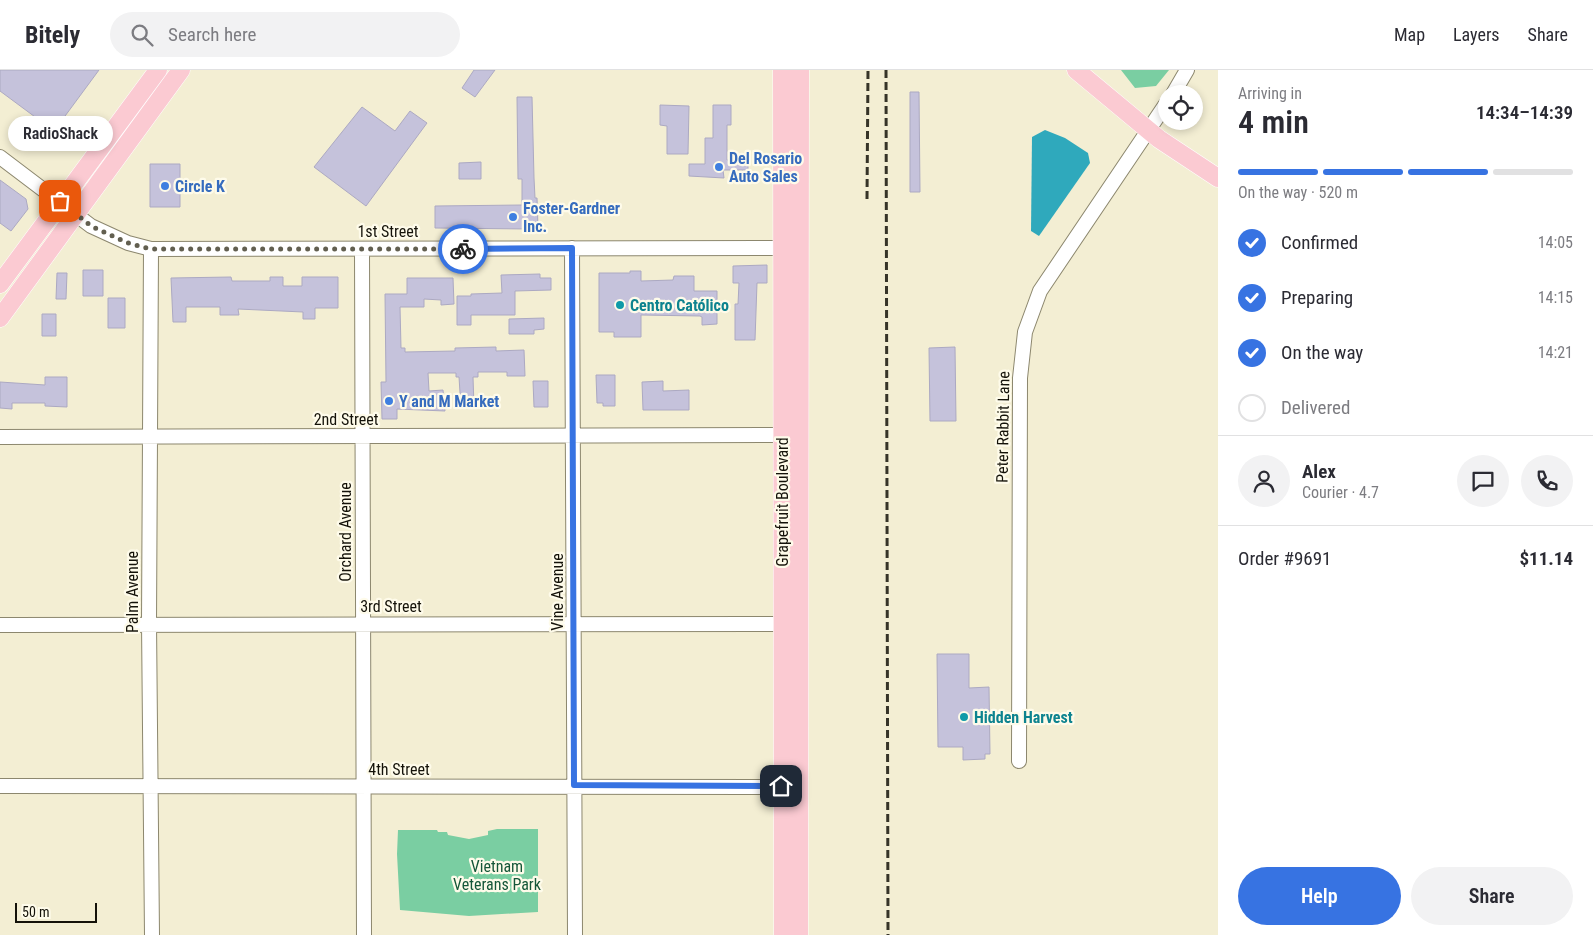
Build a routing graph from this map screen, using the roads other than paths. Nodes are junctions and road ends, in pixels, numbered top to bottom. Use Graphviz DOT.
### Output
graph roads {
  1 [pos="158,70"];
  2 [pos="182,70"];
  3 [pos="782,70"];
  4 [pos="800,70"];
  5 [pos="1076,70"];
  6 [pos="1187,70"];
  7 [pos="1178,85"];
  8 [pos="1158,116"];
  9 [pos="1148,130"];
  10 [pos="0,157"];
  11 [pos="1218,178"];
  12 [pos="60,201"];
  13 [pos="77,213"];
  14 [pos="572,248"];
  15 [pos="781,248"];
  16 [pos="799,248"];
  17 [pos="150,249"];
  18 [pos="362,249"];
  19 [pos="0,284"];
  20 [pos="0,318"];
  21 [pos="150,436"];
  22 [pos="362,436"];
  23 [pos="574,436"];
  24 [pos="782,436"];
  25 [pos="0,438"];
  26 [pos="149,623"];
  27 [pos="574,623"];
  28 [pos="363,624"];
  29 [pos="783,624"];
  30 [pos="0,625"];
  31 [pos="1019,761"];
  32 [pos="574,785"];
  33 [pos="0,786"];
  34 [pos="150,786"];
  35 [pos="362,786"];
  36 [pos="789,787"];
  37 [pos="152,935"];
  38 [pos="364,935"];
  39 [pos="575,935"];
  40 [pos="783,935"];
  41 [pos="798,935"];
  1 -- 12 [label="main road"];
  2 -- 13 [label="main road"];
  3 -- 15 [label="main road, Grapefruit Boulevard"];
  4 -- 16 [label="main road, Grapefruit Boulevard"];
  5 -- 9 [label="main road"];
  6 -- 7 [label="street"];
  8 -- 9 [label="street, Peter Rabbit Lane"];
  9 -- 11 [label="main road"];
  9 -- 31 [label="street, Peter Rabbit Lane"];
  10 -- 12 [label="street, 1st Street"];
  12 -- 13 [label="street, 1st Street"];
  12 -- 19 [label="main road"];
  13 -- 17 [label="street, 1st Street"];
  13 -- 20 [label="main road"];
  14 -- 15 [label="street, 1st Street"];
  14 -- 18 [label="street, 1st Street"];
  14 -- 23 [label="street, Vine Avenue"];
  15 -- 16 [label="street, 1st Street"];
  15 -- 24 [label="main road, Grapefruit Boulevard"];
  16 -- 36 [label="main road, Grapefruit Boulevard"];
  17 -- 18 [label="street, 1st Street"];
  17 -- 21 [label="street, Palm Avenue"];
  18 -- 22 [label="street, Orchard Avenue"];
  21 -- 22 [label="street, 2nd Street"];
  21 -- 25 [label="street, 2nd Street"];
  21 -- 26 [label="street, Palm Avenue"];
  22 -- 23 [label="street, 2nd Street"];
  22 -- 28 [label="street, Orchard Avenue"];
  23 -- 24 [label="street, 2nd Street"];
  23 -- 27 [label="street, Vine Avenue"];
  24 -- 29 [label="main road, Grapefruit Boulevard"];
  26 -- 28 [label="street, 3rd Street"];
  26 -- 30 [label="street, 3rd Street"];
  26 -- 34 [label="street, Palm Avenue"];
  27 -- 28 [label="street, 3rd Street"];
  27 -- 29 [label="street, 3rd Street"];
  27 -- 32 [label="street, Vine Avenue"];
  28 -- 35 [label="street, Orchard Avenue"];
  29 -- 36 [label="main road, Grapefruit Boulevard"];
  32 -- 35 [label="street, 4th Street"];
  32 -- 36 [label="street, 4th Street"];
  32 -- 39 [label="street, Vine Avenue"];
  33 -- 34 [label="street, 4th Street"];
  34 -- 35 [label="street, 4th Street"];
  34 -- 37 [label="street, Palm Avenue"];
  35 -- 38 [label="street, Orchard Avenue"];
  36 -- 40 [label="main road, Grapefruit Boulevard"];
  36 -- 41 [label="main road, Grapefruit Boulevard"];
}
